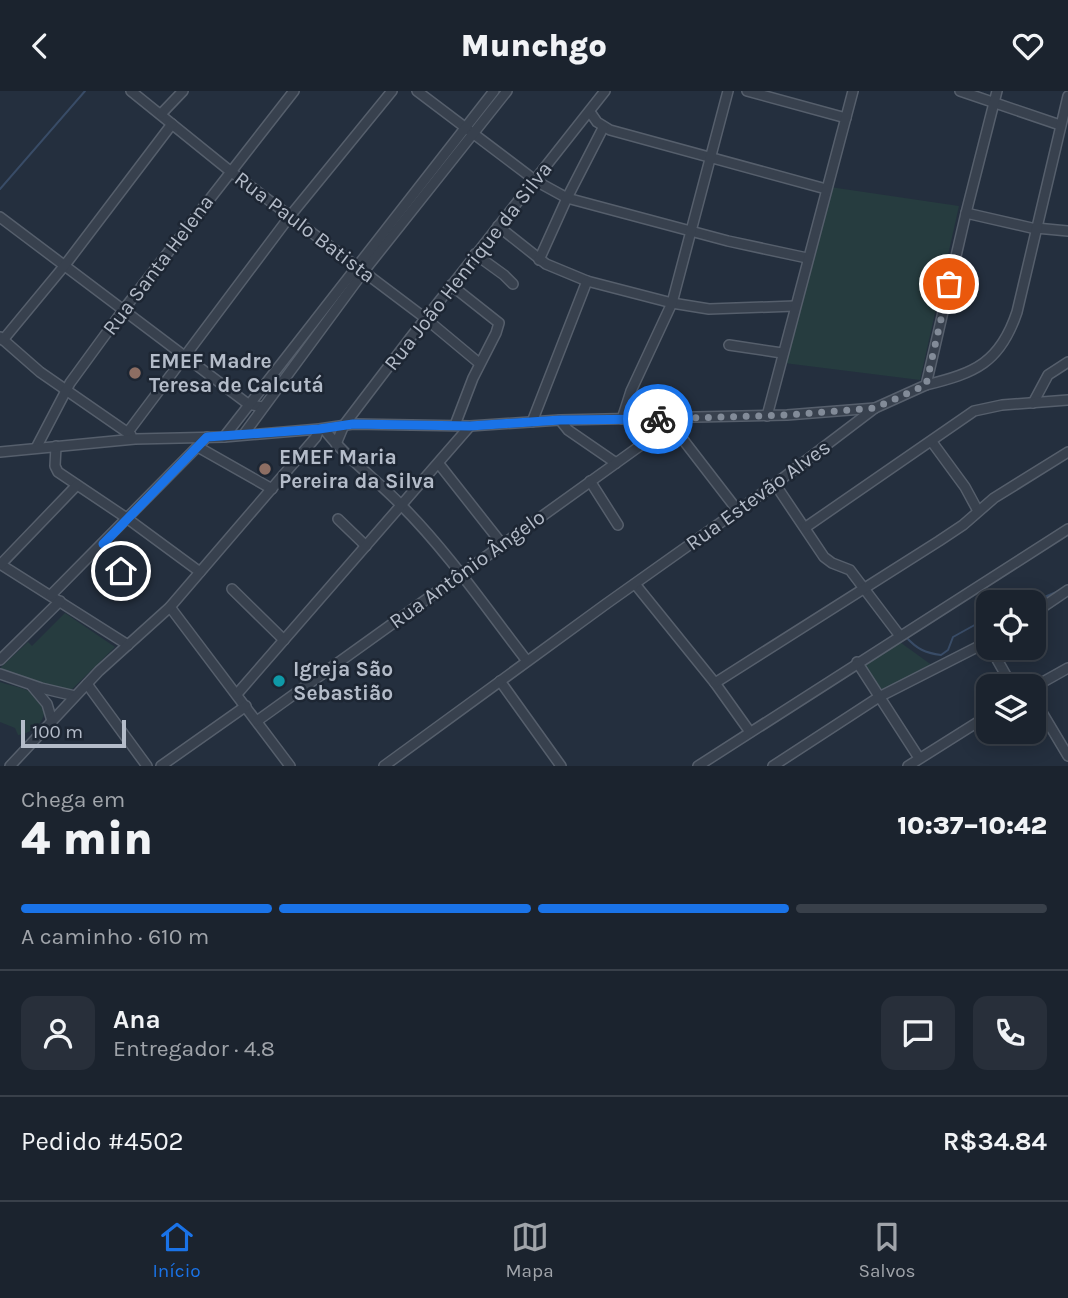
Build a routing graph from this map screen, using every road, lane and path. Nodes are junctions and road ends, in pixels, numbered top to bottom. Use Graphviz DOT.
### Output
graph roads {
  1 [pos="131,91"];
  2 [pos="183,91"];
  3 [pos="293,91"];
  4 [pos="392,91"];
  5 [pos="417,91"];
  6 [pos="494,91"];
  7 [pos="506,91"];
  8 [pos="606,91"];
  9 [pos="728,91"];
  10 [pos="747,91"];
  11 [pos="853,91"];
  12 [pos="960,91"];
  13 [pos="997,91"];
  14 [pos="1068,96"];
  15 [pos="994,103"];
  16 [pos="590,112"];
  17 [pos="161,114"];
  18 [pos="845,118"];
  19 [pos="172,124"];
  20 [pos="1060,125"];
  21 [pos="603,128"];
  22 [pos="470,131"];
  23 [pos="711,159"];
  24 [pos="230,171"];
  25 [pos="536,181"];
  26 [pos="825,189"];
  27 [pos="567,198"];
  28 [pos="399,212"];
  29 [pos="965,213"];
  30 [pos="290,216"];
  31 [pos="0,217"];
  32 [pos="407,219"];
  33 [pos="498,226"];
  34 [pos="1036,229"];
  35 [pos="692,231"];
  36 [pos="1068,231"];
  37 [pos="475,254"];
  38 [pos="807,258"];
  39 [pos="540,260"];
  40 [pos="65,265"];
  41 [pos="361,268"];
  42 [pos="587,281"];
  43 [pos="513,284"];
  44 [pos="451,285"];
  45 [pos="672,303"];
  46 [pos="795,306"];
  47 [pos="124,309"];
  48 [pos="320,314"];
  49 [pos="425,318"];
  50 [pos="329,320"];
  51 [pos="2,338"];
  52 [pos="729,345"];
  53 [pos="782,353"];
  54 [pos="296,355"];
  55 [pos="186,356"];
  56 [pos="1068,362"];
  57 [pos="479,363"];
  58 [pos="926,385"];
  59 [pos="65,390"];
  60 [pos="1068,400"];
  61 [pos="1033,403"];
  62 [pos="248,404"];
  63 [pos="262,407"];
  64 [pos="875,408"];
  65 [pos="767,416"];
  66 [pos="622,419"];
  67 [pos="560,420"];
  68 [pos="674,421"];
  69 [pos="533,422"];
  70 [pos="344,425"];
  71 [pos="455,425"];
  72 [pos="470,426"];
  73 [pos="321,429"];
  74 [pos="244,434"];
  75 [pos="132,435"];
  76 [pos="207,437"];
  77 [pos="224,437"];
  78 [pos="932,442"];
  79 [pos="336,444"];
  80 [pos="56,446"];
  81 [pos="198,447"];
  82 [pos="36,448"];
  83 [pos="0,452"];
  84 [pos="1068,452"];
  85 [pos="616,463"];
  86 [pos="439,464"];
  87 [pos="590,481"];
  88 [pos="775,484"];
  89 [pos="77,485"];
  90 [pos="272,489"];
  91 [pos="402,506"];
  92 [pos="738,511"];
  93 [pos="978,511"];
  94 [pos="128,519"];
  95 [pos="338,519"];
  96 [pos="618,526"];
  97 [pos="806,527"];
  98 [pos="1068,529"];
  99 [pos="103,544"];
  100 [pos="502,544"];
  101 [pos="366,546"];
  102 [pos="0,564"];
  103 [pos="121,571"];
  104 [pos="200,572"];
  105 [pos="461,574"];
  106 [pos="635,584"];
  107 [pos="232,589"];
  108 [pos="865,590"];
  109 [pos="1068,590"];
  110 [pos="55,598"];
  111 [pos="1046,605"];
  112 [pos="170,607"];
  113 [pos="900,636"];
  114 [pos="284,640"];
  115 [pos="128,645"];
  116 [pos="976,650"];
  117 [pos="0,660"];
  118 [pos="527,661"];
  119 [pos="857,662"];
  120 [pos="1068,668"];
  121 [pos="0,674"];
  122 [pos="1046,680"];
  123 [pos="500,681"];
  124 [pos="715,683"];
  125 [pos="30,684"];
  126 [pos="87,684"];
  127 [pos="237,694"];
  128 [pos="75,696"];
  129 [pos="879,697"];
  130 [pos="246,706"];
  131 [pos="1046,719"];
  132 [pos="52,721"];
  133 [pos="257,721"];
  134 [pos="976,723"];
  135 [pos="750,732"];
  136 [pos="1068,756"];
  137 [pos="919,758"];
  138 [pos="10,766"];
  139 [pos="147,766"];
  140 [pos="161,766"];
  141 [pos="290,766"];
  142 [pos="384,766"];
  143 [pos="561,766"];
  144 [pos="698,766"];
  145 [pos="773,766"];
  146 [pos="908,766"];
  1 -- 17 [label="street, Rua Paulo Batista"];
  2 -- 17 [label="street"];
  3 -- 24 [label="street, Rua Santa Helena"];
  4 -- 30 [label="street"];
  5 -- 22 [label="street"];
  6 -- 22 [label="street"];
  7 -- 22 [label="street"];
  8 -- 16 [label="street, Rua João Henrique da Silva"];
  9 -- 23 [label="street"];
  10 -- 18 [label="street"];
  11 -- 18 [label="street"];
  12 -- 15 [label="street"];
  13 -- 15 [label="street"];
  14 -- 20 [label="street, Rua Estevão Alves"];
  15 -- 20 [label="street"];
  15 -- 29 [label="street"];
  16 -- 21 [label="street"];
  16 -- 25 [label="street, Rua João Henrique da Silva"];
  17 -- 19 [label="street, Rua Paulo Batista"];
  18 -- 26 [label="street"];
  19 -- 24 [label="street, Rua Paulo Batista"];
  19 -- 40 [label="street"];
  20 -- 34 [label="street, Rua Estevão Alves"];
  21 -- 23 [label="street"];
  21 -- 27 [label="street"];
  22 -- 25 [label="street"];
  22 -- 28 [label="street"];
  22 -- 32 [label="street"];
  23 -- 26 [label="street"];
  23 -- 35 [label="street"];
  24 -- 30 [label="street, Rua Paulo Batista"];
  24 -- 47 [label="street, Rua Santa Helena"];
  25 -- 27 [label="street"];
  25 -- 33 [label="street, Rua João Henrique da Silva"];
  26 -- 38 [label="street"];
  27 -- 35 [label="street"];
  27 -- 39 [label="street"];
  28 -- 32 [label="street"];
  28 -- 41 [label="street"];
  29 -- 34 [label="street"];
  29 -- 58 [label="street"];
  30 -- 41 [label="street, Rua Paulo Batista"];
  30 -- 55 [label="street"];
  31 -- 40 [label="street"];
  32 -- 41 [label="street"];
  33 -- 37 [label="street, Rua João Henrique da Silva"];
  33 -- 39 [label="street"];
  34 -- 36 [label="street"];
  34 -- 58 [label="street, Rua Estevão Alves"];
  35 -- 38 [label="street"];
  35 -- 45 [label="street"];
  37 -- 43 [label="street"];
  37 -- 44 [label="street, Rua João Henrique da Silva"];
  38 -- 46 [label="street"];
  39 -- 42 [label="street"];
  40 -- 47 [label="street"];
  40 -- 51 [label="street"];
  41 -- 48 [label="street"];
  41 -- 49 [label="street, Rua Paulo Batista"];
  41 -- 50 [label="street"];
  42 -- 45 [label="street"];
  42 -- 69 [label="street"];
  44 -- 49 [label="street, Rua João Henrique da Silva"];
  44 -- 57 [label="street"];
  45 -- 46 [label="street"];
  45 -- 66 [label="street"];
  46 -- 53 [label="street"];
  47 -- 55 [label="street"];
  47 -- 59 [label="street, Rua Santa Helena"];
  48 -- 50 [label="street"];
  48 -- 54 [label="street"];
  49 -- 57 [label="street, Rua Paulo Batista"];
  49 -- 70 [label="street, Rua João Henrique da Silva"];
  50 -- 54 [label="street"];
  51 -- 59 [label="street"];
  52 -- 53 [label="street"];
  53 -- 65 [label="street"];
  54 -- 62 [label="street"];
  54 -- 63 [label="street"];
  55 -- 62 [label="street"];
  55 -- 75 [label="street"];
  56 -- 61 [label="street"];
  57 -- 71 [label="street"];
  58 -- 64 [label="street, Rua Estevão Alves"];
  59 -- 75 [label="street"];
  59 -- 82 [label="street, Rua Santa Helena"];
  60 -- 61 [label="street"];
  61 -- 78 [label="street"];
  62 -- 63 [label="street"];
  62 -- 77 [label="street"];
  63 -- 74 [label="street"];
  64 -- 65 [label="street"];
  64 -- 88 [label="street, Rua Estevão Alves"];
  65 -- 68 [label="street"];
  66 -- 67 [label="street"];
  66 -- 68 [label="street"];
  67 -- 69 [label="street"];
  67 -- 85 [label="street"];
  68 -- 85 [label="street, Rua Antônio Ângelo"];
  68 -- 92 [label="street"];
  69 -- 72 [label="street"];
  70 -- 71 [label="street"];
  70 -- 73 [label="street"];
  70 -- 79 [label="street, Rua João Henrique da Silva"];
  71 -- 72 [label="street"];
  72 -- 86 [label="street"];
  73 -- 74 [label="street"];
  73 -- 79 [label="street"];
  73 -- 90 [label="street"];
  74 -- 77 [label="street"];
  75 -- 76 [label="street"];
  75 -- 80 [label="street"];
  76 -- 77 [label="street"];
  76 -- 81 [label="street"];
  78 -- 93 [label="street"];
  78 -- 97 [label="street"];
  79 -- 91 [label="street"];
  80 -- 82 [label="street"];
  80 -- 89 [label="street"];
  81 -- 90 [label="street"];
  81 -- 94 [label="street"];
  82 -- 83 [label="street"];
  84 -- 93 [label="street"];
  85 -- 87 [label="street, Rua Antônio Ângelo"];
  86 -- 91 [label="street"];
  86 -- 100 [label="street"];
  87 -- 96 [label="street"];
  87 -- 100 [label="street, Rua Antônio Ângelo"];
  88 -- 92 [label="street, Rua Estevão Alves"];
  88 -- 97 [label="street"];
  89 -- 94 [label="street"];
  89 -- 102 [label="street"];
  90 -- 104 [label="street"];
  91 -- 101 [label="street"];
  91 -- 105 [label="street"];
  92 -- 106 [label="street, Rua Estevão Alves"];
  93 -- 108 [label="street"];
  94 -- 99 [label="street"];
  94 -- 104 [label="street"];
  95 -- 101 [label="street"];
  97 -- 108 [label="street"];
  98 -- 113 [label="street"];
  99 -- 103 [label="street"];
  99 -- 110 [label="street"];
  100 -- 105 [label="street, Rua Antônio Ângelo"];
  101 -- 114 [label="street"];
  102 -- 110 [label="street"];
  104 -- 112 [label="street"];
  105 -- 118 [label="street"];
  105 -- 133 [label="street, Rua Antônio Ângelo"];
  106 -- 118 [label="street, Rua Estevão Alves"];
  106 -- 124 [label="street"];
  107 -- 114 [label="street"];
  108 -- 113 [label="street"];
  108 -- 124 [label="street"];
  109 -- 111 [label="street"];
  110 -- 115 [label="street"];
  110 -- 117 [label="street"];
  112 -- 115 [label="street"];
  112 -- 127 [label="street"];
  113 -- 119 [label="street"];
  114 -- 127 [label="street"];
  115 -- 126 [label="street"];
  116 -- 129 [label="street"];
  118 -- 123 [label="street, Rua Estevão Alves"];
  119 -- 129 [label="street"];
  119 -- 135 [label="street"];
  120 -- 122 [label="street"];
  121 -- 125 [label="street"];
  123 -- 142 [label="street, Rua Estevão Alves"];
  123 -- 143 [label="street"];
  124 -- 135 [label="street"];
  125 -- 128 [label="street"];
  125 -- 132 [label="street"];
  126 -- 128 [label="street"];
  126 -- 139 [label="street"];
  127 -- 130 [label="street"];
  128 -- 132 [label="street"];
  129 -- 137 [label="street"];
  129 -- 145 [label="street"];
  130 -- 133 [label="street"];
  130 -- 140 [label="street"];
  131 -- 136 [label="street"];
  132 -- 138 [label="street"];
  133 -- 141 [label="street"];
  134 -- 137 [label="street"];
  135 -- 144 [label="street"];
  137 -- 146 [label="street"];
}
